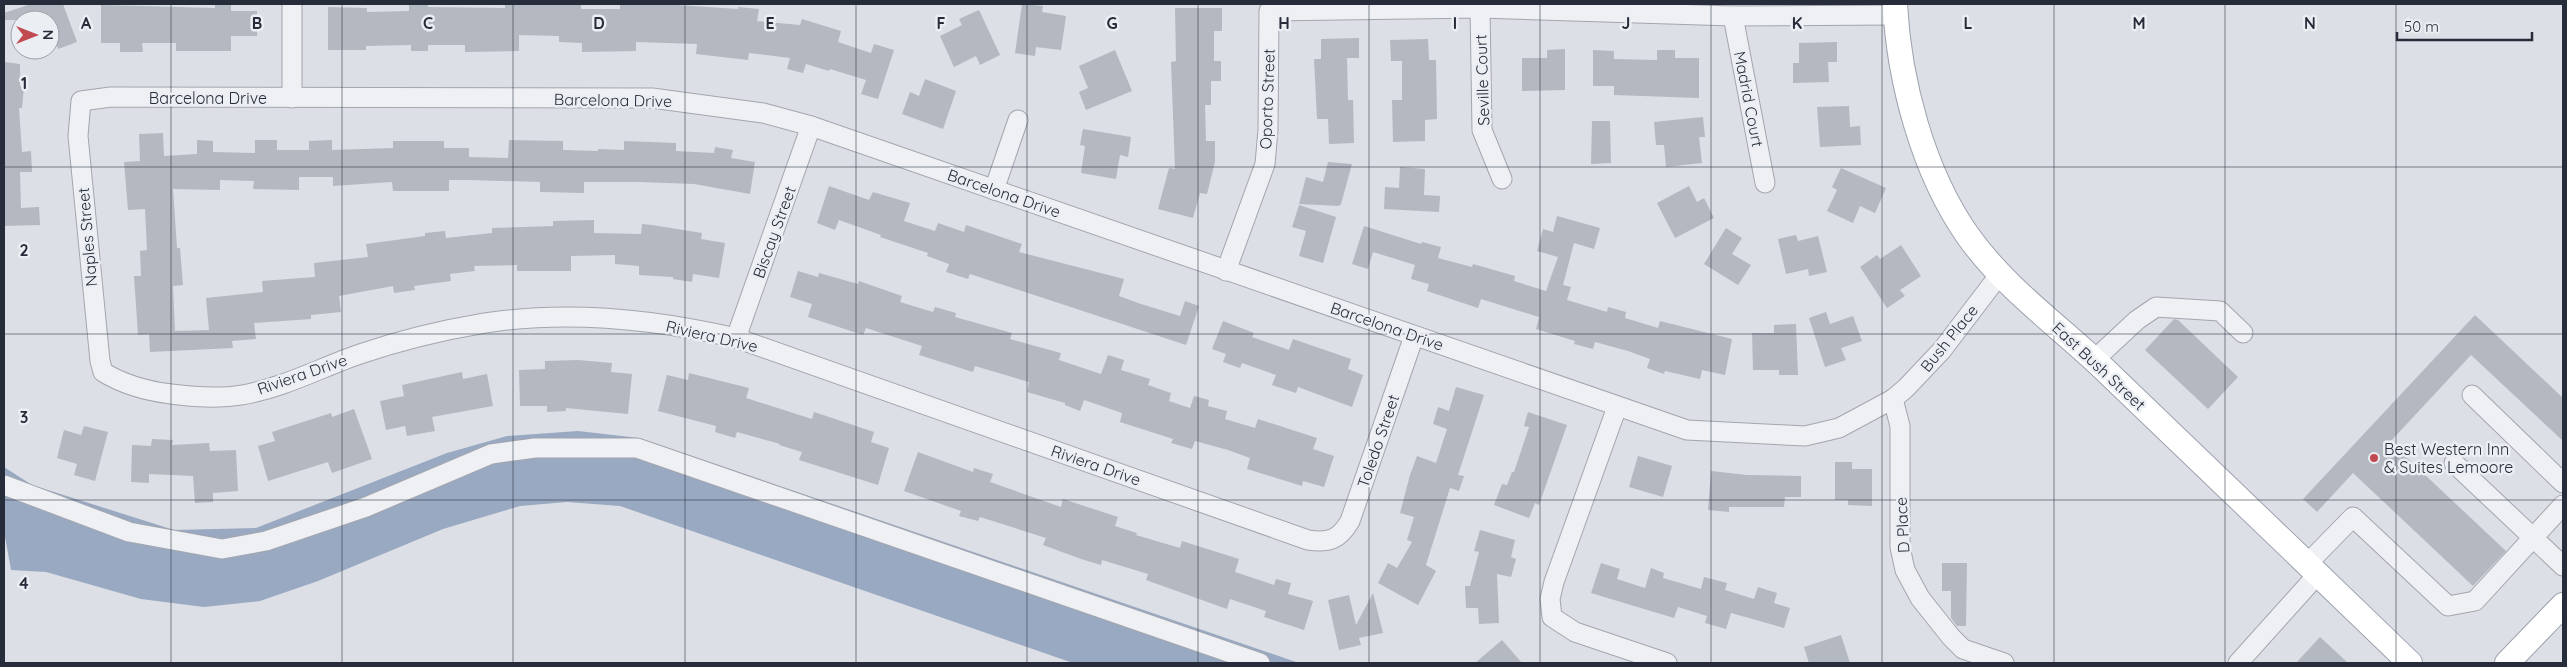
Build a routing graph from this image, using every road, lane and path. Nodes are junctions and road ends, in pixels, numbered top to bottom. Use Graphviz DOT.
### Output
graph roads {
  1 [pos="292,4"];
  2 [pos="1480,8"];
  3 [pos="1895,9"];
  4 [pos="1733,16"];
  5 [pos="292,98"];
  6 [pos="81,101"];
  7 [pos="1018,120"];
  8 [pos="811,126"];
  9 [pos="1502,179"];
  10 [pos="1765,183"];
  11 [pos="994,190"];
  12 [pos="1226,271"];
  13 [pos="2000,274"];
  14 [pos="2243,333"];
  15 [pos="1414,336"];
  16 [pos="736,338"];
  17 [pos="2094,360"];
  18 [pos="103,372"];
  19 [pos="2472,395"];
  20 [pos="1893,399"];
  21 [pos="1617,407"];
  22 [pos="2454,463"];
  23 [pos="2563,483"];
  24 [pos="4,485"];
  25 [pos="2563,505"];
  26 [pos="2534,538"];
  27 [pos="1334,540"];
  28 [pos="2563,566"];
  29 [pos="2312,569"];
  30 [pos="2563,604"];
  31 [pos="1260,663"];
  32 [pos="1667,663"];
  33 [pos="2004,663"];
  34 [pos="2238,663"];
  35 [pos="2410,663"];
  36 [pos="2507,663"];
  1 -- 5 [label="street"];
  2 -- 4 [label="street"];
  2 -- 9 [label="street, Seville Court"];
  2 -- 12 [label="street, Oporto Street"];
  3 -- 4 [label="street"];
  3 -- 13 [label="main road, East Bush Street"];
  4 -- 10 [label="street, Madrid Court"];
  5 -- 6 [label="street, Barcelona Drive"];
  5 -- 8 [label="street, Barcelona Drive"];
  6 -- 18 [label="street, Naples Street"];
  7 -- 11 [label="street"];
  8 -- 11 [label="street, Barcelona Drive"];
  8 -- 16 [label="street, Biscay Street"];
  11 -- 12 [label="street, Barcelona Drive"];
  12 -- 15 [label="street, Barcelona Drive"];
  13 -- 17 [label="main road, East Bush Street"];
  13 -- 20 [label="street, Bush Place"];
  14 -- 17 [label="street"];
  15 -- 21 [label="street, Barcelona Drive"];
  15 -- 27 [label="street, Toledo Street"];
  16 -- 18 [label="street, Riviera Drive"];
  16 -- 27 [label="street, Riviera Drive"];
  17 -- 29 [label="main road, East Bush Street"];
  19 -- 23 [label="street"];
  20 -- 21 [label="street, Barcelona Drive"];
  20 -- 33 [label="street, D Place"];
  21 -- 32 [label="street"];
  22 -- 26 [label="street"];
  24 -- 31 [label="street"];
  25 -- 26 [label="street"];
  26 -- 28 [label="street"];
  26 -- 29 [label="street"];
  29 -- 34 [label="street"];
  29 -- 35 [label="main road, East Bush Street"];
  30 -- 36 [label="main road"];
}
